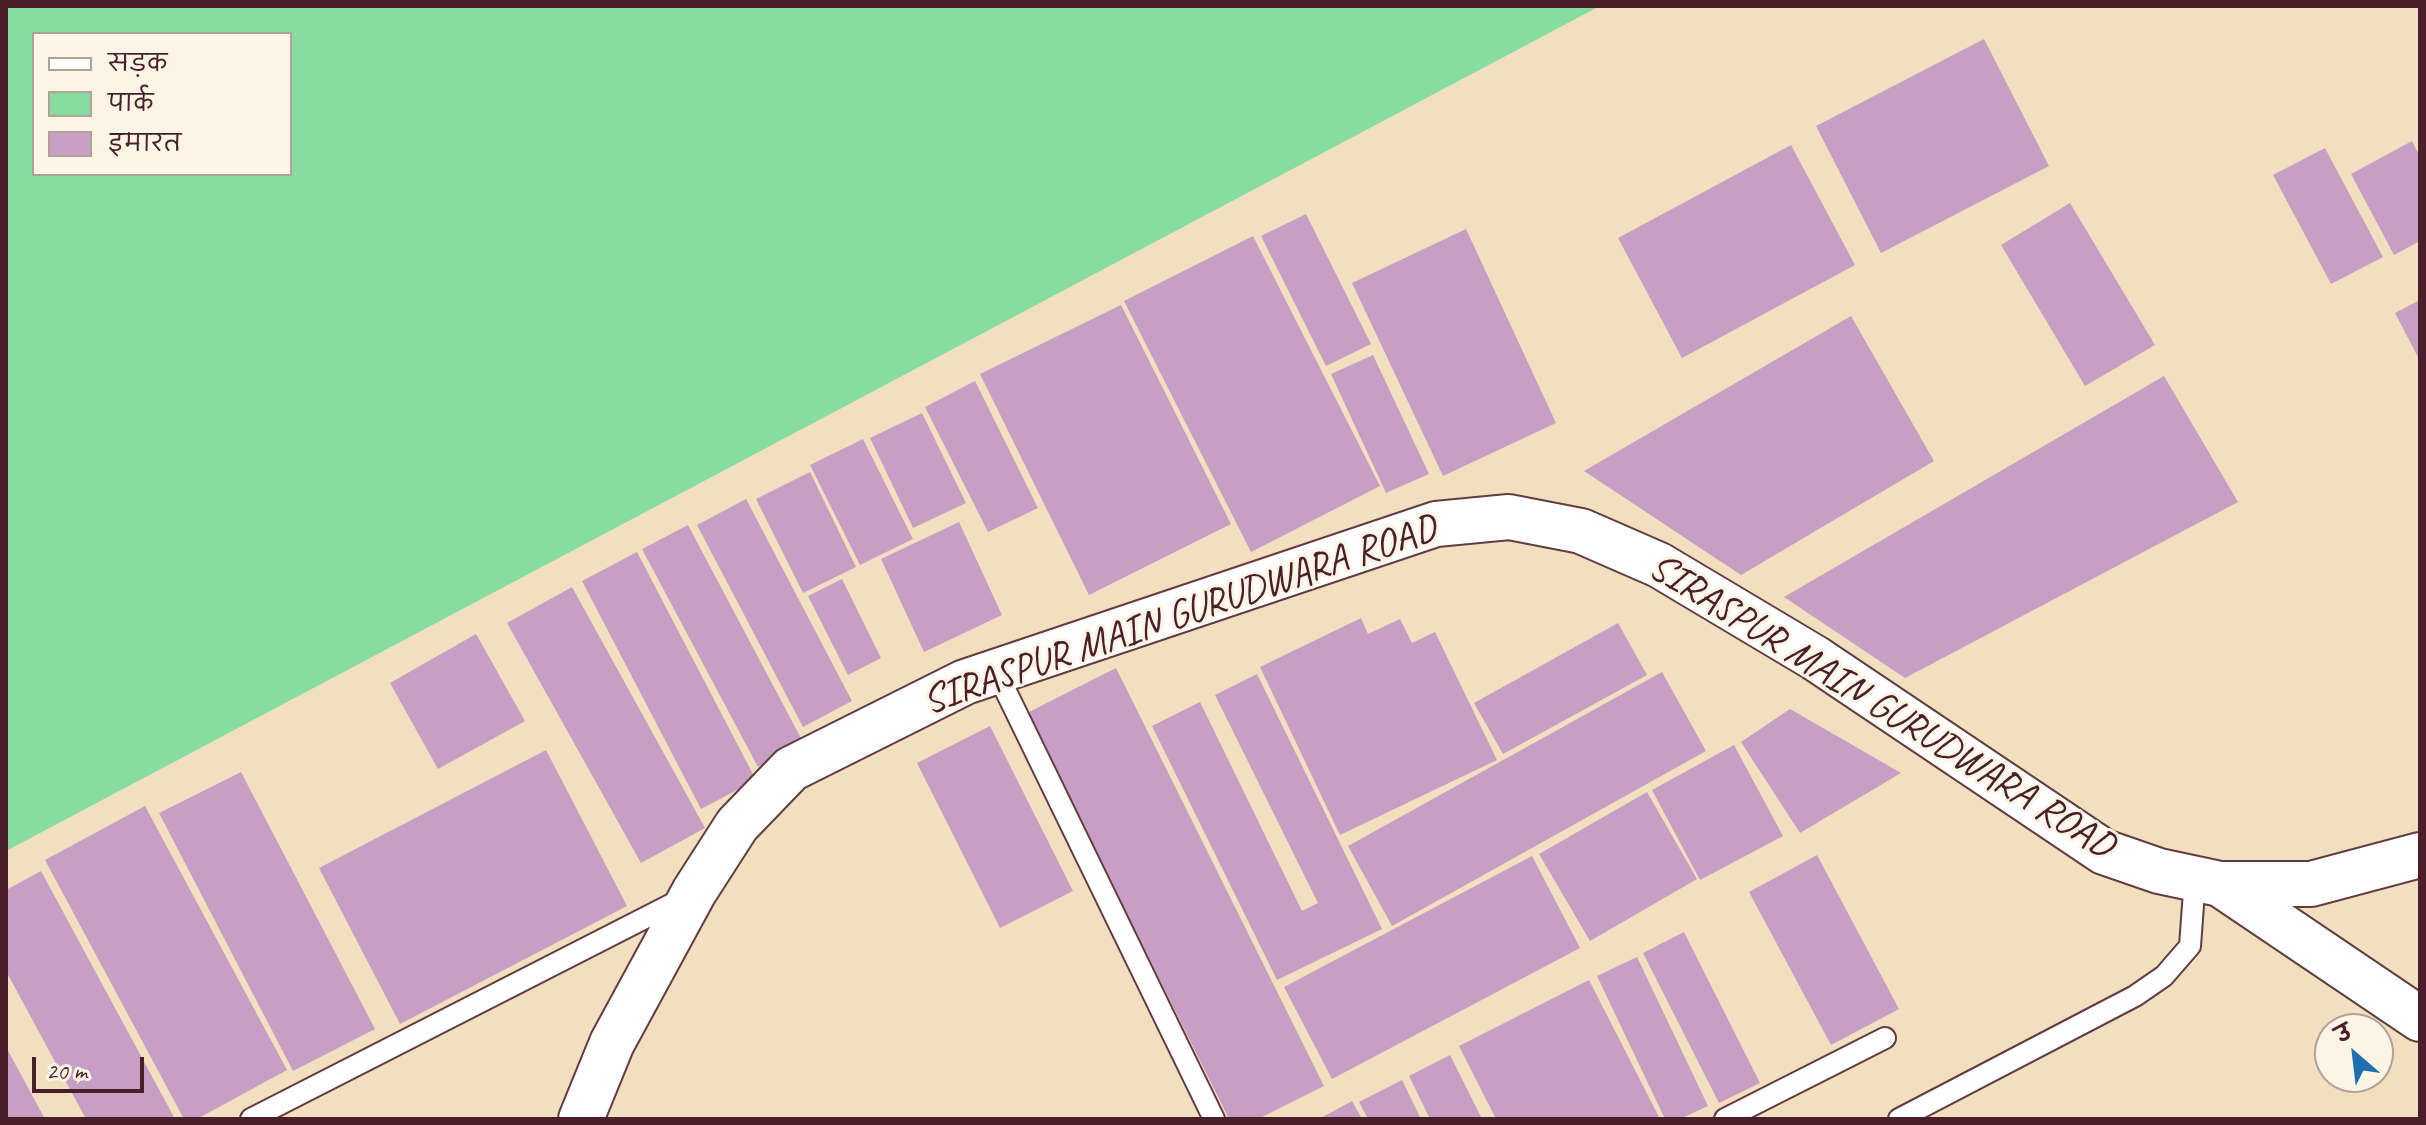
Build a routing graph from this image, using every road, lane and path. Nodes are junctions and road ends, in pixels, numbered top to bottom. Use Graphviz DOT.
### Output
graph roads {
  1 [pos="996,671"];
  2 [pos="2420,855"];
  3 [pos="2207,881"];
  4 [pos="694,892"];
  5 [pos="2420,1019"];
  6 [pos="1885,1038"];
  7 [pos="251,1119"];
  8 [pos="581,1119"];
  9 [pos="1214,1119"];
  10 [pos="1725,1119"];
  11 [pos="1899,1119"];
  1 -- 3 [label="street, SIRASPUR MAIN GURUDWARA ROAD"];
  1 -- 4 [label="street, SIRASPUR MAIN GURUDWARA ROAD"];
  1 -- 9 [label="lane"];
  2 -- 3 [label="street, SIRASPUR MAIN GURUDWARA ROAD"];
  3 -- 5 [label="street"];
  3 -- 11 [label="lane"];
  4 -- 7 [label="lane"];
  4 -- 8 [label="street, SIRASPUR MAIN GURUDWARA ROAD"];
  6 -- 10 [label="lane"];
}
